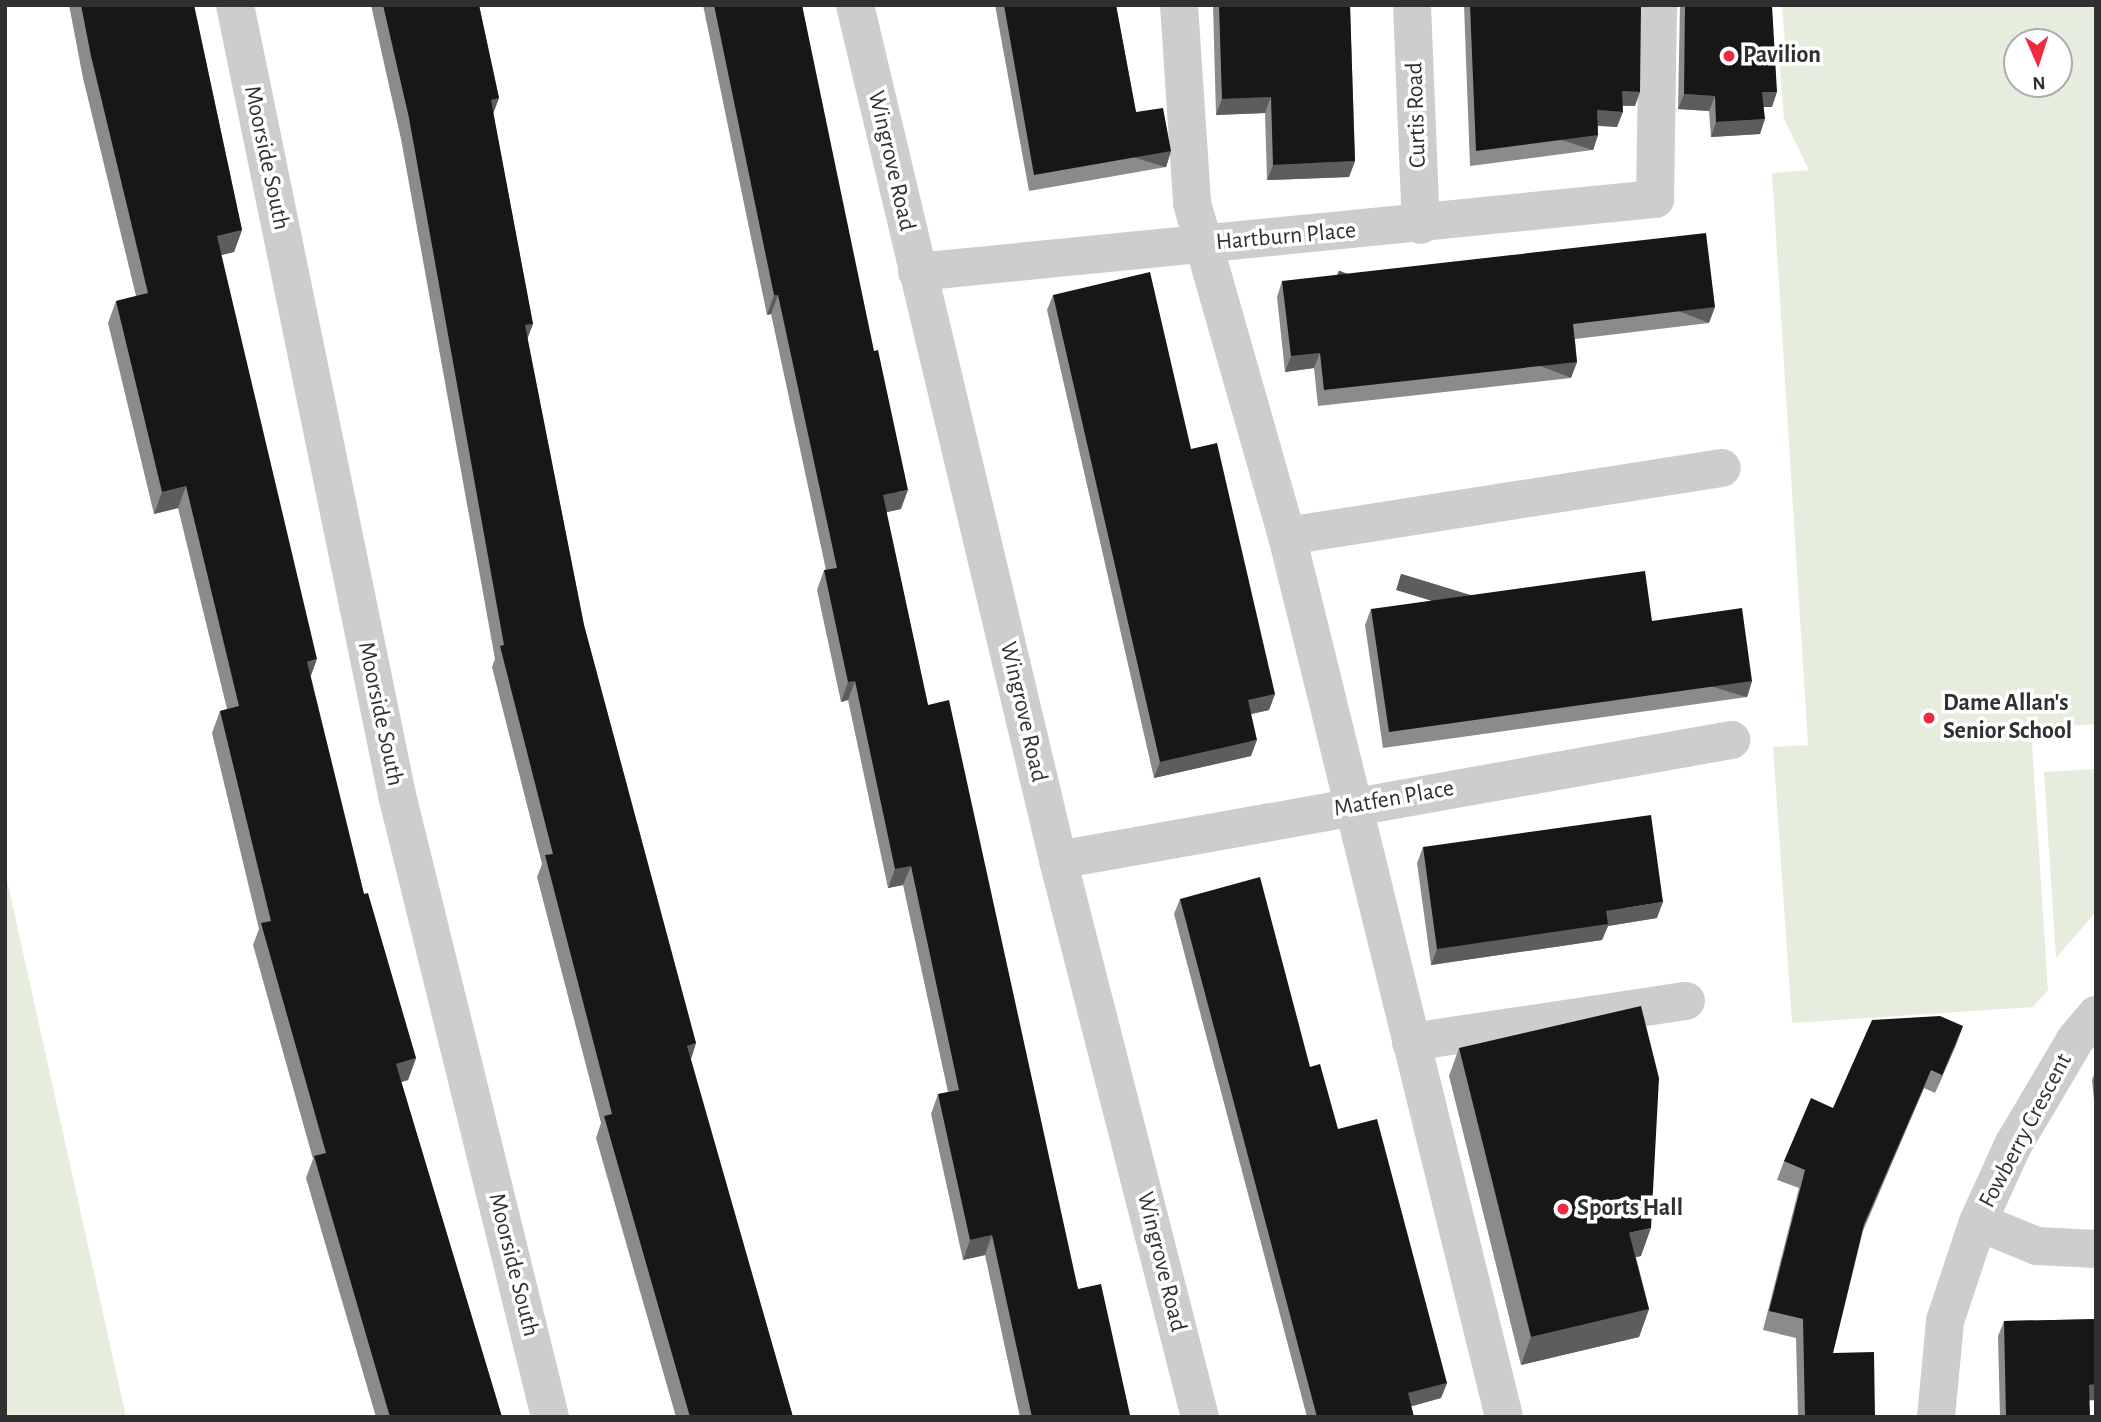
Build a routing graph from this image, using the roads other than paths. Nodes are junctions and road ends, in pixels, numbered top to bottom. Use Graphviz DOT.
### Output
graph roads {
  1 [pos="235,5"];
  2 [pos="855,5"];
  3 [pos="1179,5"];
  4 [pos="1412,5"];
  5 [pos="1658,5"];
  6 [pos="1422,225"];
  7 [pos="1203,244"];
  8 [pos="917,272"];
  9 [pos="1721,468"];
  10 [pos="1287,536"];
  11 [pos="1731,740"];
  12 [pos="1351,806"];
  13 [pos="1058,860"];
  14 [pos="1686,1001"];
  15 [pos="2096,1015"];
  16 [pos="1411,1042"];
  17 [pos="1978,1222"];
  18 [pos="2096,1249"];
  19 [pos="550,1417"];
  20 [pos="1200,1417"];
  21 [pos="1504,1417"];
  22 [pos="1937,1417"];
  1 -- 19 [label="street, Moorside South"];
  2 -- 8 [label="street, Wingrove Road"];
  3 -- 7 [label="street"];
  4 -- 6 [label="street, Curtis Road"];
  5 -- 6 [label="street, Hartburn Place"];
  6 -- 7 [label="street, Hartburn Place"];
  7 -- 8 [label="street, Hartburn Place"];
  7 -- 10 [label="street"];
  8 -- 13 [label="street, Wingrove Road"];
  9 -- 10 [label="street"];
  10 -- 12 [label="street"];
  11 -- 12 [label="street, Matfen Place"];
  12 -- 13 [label="street, Matfen Place"];
  12 -- 16 [label="street"];
  13 -- 20 [label="street, Wingrove Road"];
  14 -- 16 [label="street"];
  15 -- 17 [label="street, Fowberry Crescent"];
  16 -- 21 [label="street"];
  17 -- 18 [label="street"];
  17 -- 22 [label="street, Fowberry Crescent"];
}
